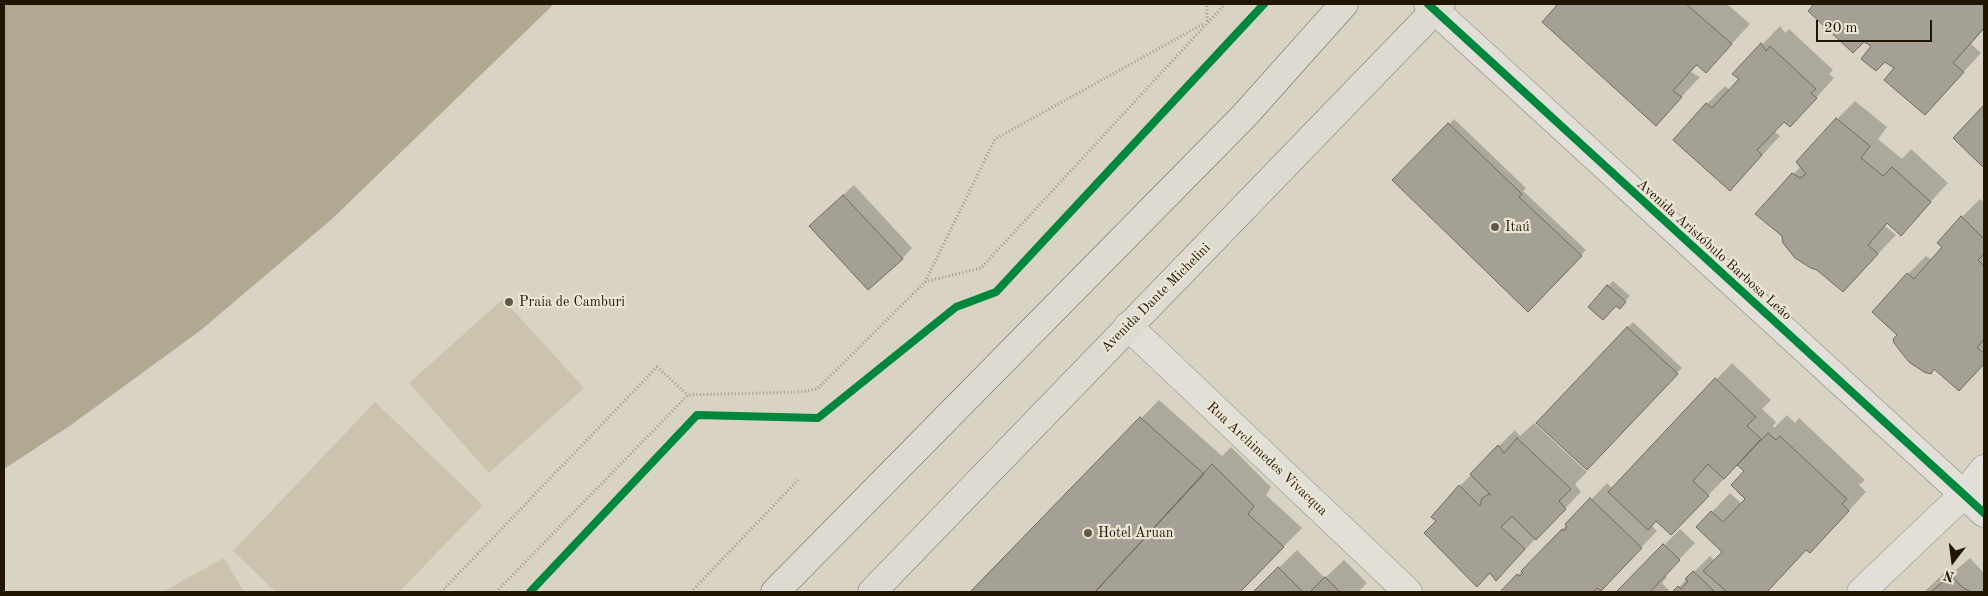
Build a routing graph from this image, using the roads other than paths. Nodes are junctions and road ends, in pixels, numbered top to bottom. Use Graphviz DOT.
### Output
graph roads {
  1 [pos="1344,4"];
  2 [pos="1435,6"];
  3 [pos="1128,326"];
  4 [pos="1984,469"];
  5 [pos="1964,494"];
  6 [pos="1984,513"];
  7 [pos="775,592"];
  8 [pos="872,592"];
  9 [pos="1408,592"];
  10 [pos="1861,592"];
  1 -- 7 [label="main road"];
  2 -- 3 [label="main road, Avenida Dante Michelini"];
  2 -- 5 [label="street, Avenida Aristóbulo Barbosa Leão"];
  3 -- 8 [label="main road, Avenida Dante Michelini"];
  3 -- 9 [label="street, Rua Archimedes Vivacqua"];
  4 -- 5 [label="street"];
  5 -- 6 [label="street, Avenida Aristóbulo Barbosa Leão"];
  5 -- 10 [label="street"];
}
